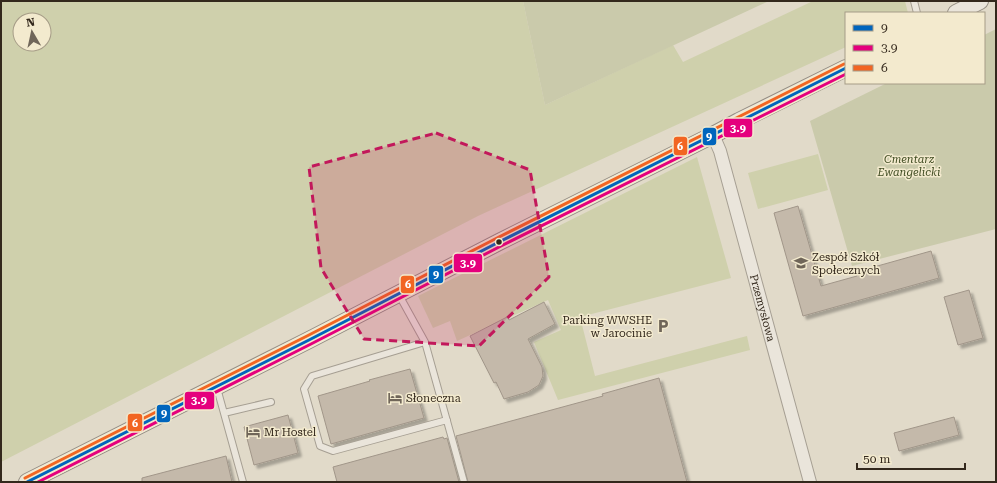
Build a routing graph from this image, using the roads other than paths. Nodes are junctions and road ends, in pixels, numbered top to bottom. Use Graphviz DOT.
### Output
graph roads {
  1 [pos="914,1"];
  2 [pos="980,1"];
  3 [pos="917,12"];
  4 [pos="958,12"];
  5 [pos="845,68"];
  6 [pos="713,136"];
  7 [pos="398,294"];
  8 [pos="425,342"];
  9 [pos="217,386"];
  10 [pos="272,402"];
  11 [pos="224,413"];
  12 [pos="447,420"];
  13 [pos="27,482"];
  14 [pos="243,482"];
  15 [pos="464,482"];
  16 [pos="810,482"];
  1 -- 3 [label="lane"];
  2 -- 4 [label="main road"];
  5 -- 6 [label="main road"];
  6 -- 7 [label="main road"];
  6 -- 16 [label="street, Przemysłowa"];
  7 -- 8 [label="lane"];
  7 -- 9 [label="main road"];
  8 -- 12 [label="lane"];
  8 -- 12 [label="lane"];
  9 -- 11 [label="lane"];
  9 -- 13 [label="main road"];
  10 -- 11 [label="lane"];
  11 -- 14 [label="lane"];
  12 -- 15 [label="lane"];
}
